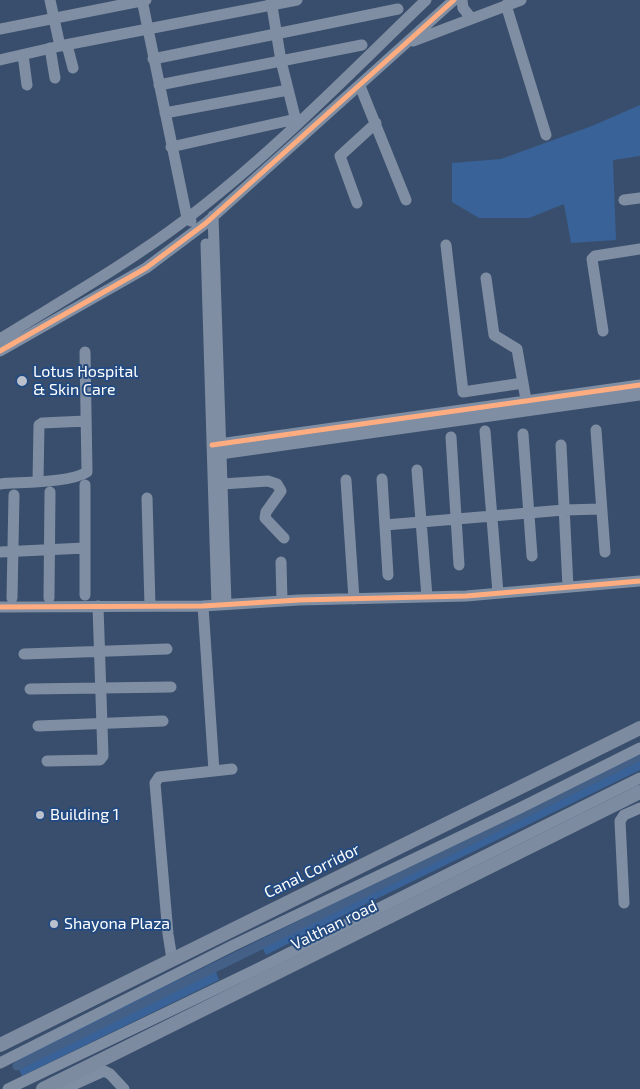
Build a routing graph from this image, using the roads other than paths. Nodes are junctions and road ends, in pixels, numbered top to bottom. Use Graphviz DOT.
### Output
graph roads {
  1 [pos="50,0"];
  2 [pos="143,0"];
  3 [pos="297,0"];
  4 [pos="426,0"];
  5 [pos="454,0"];
  6 [pos="462,0"];
  7 [pos="521,0"];
  8 [pos="271,2"];
  9 [pos="398,5"];
  10 [pos="506,6"];
  11 [pos="54,18"];
  12 [pos="471,18"];
  13 [pos="401,24"];
  14 [pos="0,29"];
  15 [pos="147,29"];
  16 [pos="276,34"];
  17 [pos="381,44"];
  18 [pos="362,45"];
  19 [pos="405,45"];
  20 [pos="59,46"];
  21 [pos="22,55"];
  22 [pos="394,55"];
  23 [pos="0,60"];
  24 [pos="153,60"];
  25 [pos="282,61"];
  26 [pos="74,68"];
  27 [pos="55,78"];
  28 [pos="27,84"];
  29 [pos="159,85"];
  30 [pos="360,86"];
  31 [pos="288,90"];
  32 [pos="165,114"];
  33 [pos="296,122"];
  34 [pos="376,123"];
  35 [pos="546,135"];
  36 [pos="171,146"];
  37 [pos="640,198"];
  38 [pos="406,200"];
  39 [pos="624,200"];
  40 [pos="357,203"];
  41 [pos="187,218"];
  42 [pos="206,222"];
  43 [pos="446,245"];
  44 [pos="640,249"];
  45 [pos="486,278"];
  46 [pos="603,331"];
  47 [pos="0,338"];
  48 [pos="0,352"];
  49 [pos="85,352"];
  50 [pos="523,383"];
  51 [pos="640,385"];
  52 [pos="640,395"];
  53 [pos="526,400"];
  54 [pos="86,421"];
  55 [pos="596,430"];
  56 [pos="485,431"];
  57 [pos="524,434"];
  58 [pos="451,437"];
  59 [pos="560,445"];
  60 [pos="217,450"];
  61 [pos="417,470"];
  62 [pos="382,478"];
  63 [pos="346,480"];
  64 [pos="38,482"];
  65 [pos="0,484"];
  66 [pos="222,484"];
  67 [pos="84,486"];
  68 [pos="50,492"];
  69 [pos="14,495"];
  70 [pos="147,498"];
  71 [pos="601,509"];
  72 [pos="564,510"];
  73 [pos="528,514"];
  74 [pos="492,517"];
  75 [pos="456,520"];
  76 [pos="421,523"];
  77 [pos="385,525"];
  78 [pos="284,538"];
  79 [pos="85,548"];
  80 [pos="50,550"];
  81 [pos="0,552"];
  82 [pos="14,552"];
  83 [pos="605,552"];
  84 [pos="532,556"];
  85 [pos="280,562"];
  86 [pos="460,565"];
  87 [pos="388,575"];
  88 [pos="640,581"];
  89 [pos="568,587"];
  90 [pos="498,594"];
  91 [pos="85,595"];
  92 [pos="427,597"];
  93 [pos="12,598"];
  94 [pos="49,598"];
  95 [pos="354,599"];
  96 [pos="282,601"];
  97 [pos="221,605"];
  98 [pos="98,606"];
  99 [pos="150,606"];
  100 [pos="203,606"];
  101 [pos="0,607"];
  102 [pos="167,649"];
  103 [pos="100,652"];
  104 [pos="24,654"];
  105 [pos="170,687"];
  106 [pos="101,688"];
  107 [pos="30,689"];
  108 [pos="162,721"];
  109 [pos="102,724"];
  110 [pos="38,726"];
  111 [pos="640,728"];
  112 [pos="640,748"];
  113 [pos="47,761"];
  114 [pos="232,769"];
  115 [pos="214,771"];
  116 [pos="640,778"];
  117 [pos="640,792"];
  118 [pos="640,808"];
  119 [pos="624,903"];
  120 [pos="172,959"];
  121 [pos="0,1045"];
  122 [pos="0,1063"];
  123 [pos="8,1089"];
  124 [pos="43,1089"];
  125 [pos="64,1089"];
  126 [pos="124,1089"];
  1 -- 11 [label="street"];
  2 -- 11 [label="street"];
  2 -- 15 [label="street"];
  3 -- 8 [label="street"];
  4 -- 13 [label="street"];
  5 -- 19 [label="street"];
  6 -- 12 [label="street"];
  7 -- 10 [label="street"];
  8 -- 15 [label="street"];
  8 -- 16 [label="street"];
  9 -- 13 [label="street"];
  9 -- 16 [label="street"];
  10 -- 12 [label="street"];
  10 -- 35 [label="street"];
  11 -- 14 [label="street"];
  11 -- 20 [label="street"];
  12 -- 19 [label="street"];
  13 -- 17 [label="street"];
  15 -- 20 [label="street"];
  15 -- 24 [label="street"];
  16 -- 24 [label="street"];
  16 -- 25 [label="street"];
  17 -- 22 [label="street"];
  17 -- 33 [label="street"];
  18 -- 25 [label="street"];
  19 -- 22 [label="street"];
  20 -- 21 [label="street"];
  20 -- 26 [label="street"];
  20 -- 27 [label="street"];
  21 -- 23 [label="street"];
  21 -- 28 [label="street"];
  22 -- 30 [label="street"];
  24 -- 29 [label="street"];
  25 -- 29 [label="street"];
  25 -- 31 [label="street"];
  29 -- 32 [label="street"];
  30 -- 34 [label="street"];
  30 -- 42 [label="street"];
  31 -- 32 [label="street"];
  31 -- 33 [label="street"];
  32 -- 36 [label="street"];
  33 -- 36 [label="street"];
  33 -- 41 [label="street"];
  34 -- 38 [label="street"];
  34 -- 40 [label="street"];
  36 -- 41 [label="street"];
  37 -- 39 [label="street"];
  41 -- 42 [label="street"];
  41 -- 47 [label="street"];
  42 -- 48 [label="street"];
  42 -- 60 [label="street"];
  43 -- 50 [label="street"];
  44 -- 46 [label="street"];
  45 -- 50 [label="street"];
  49 -- 54 [label="street"];
  50 -- 53 [label="street"];
  51 -- 53 [label="street"];
  52 -- 60 [label="street"];
  53 -- 60 [label="street"];
  54 -- 64 [label="street"];
  54 -- 64 [label="street"];
  55 -- 71 [label="street"];
  56 -- 74 [label="street"];
  57 -- 73 [label="street"];
  58 -- 75 [label="street"];
  59 -- 72 [label="street"];
  60 -- 66 [label="street"];
  60 -- 97 [label="street"];
  61 -- 76 [label="street"];
  62 -- 77 [label="street"];
  63 -- 95 [label="street"];
  64 -- 65 [label="street"];
  66 -- 78 [label="street"];
  66 -- 97 [label="street"];
  67 -- 79 [label="street"];
  68 -- 80 [label="street"];
  69 -- 82 [label="street"];
  70 -- 99 [label="street"];
  71 -- 72 [label="street"];
  71 -- 83 [label="street"];
  72 -- 73 [label="street"];
  72 -- 89 [label="street"];
  73 -- 74 [label="street"];
  73 -- 84 [label="street"];
  74 -- 75 [label="street"];
  74 -- 90 [label="street"];
  75 -- 76 [label="street"];
  75 -- 86 [label="street"];
  76 -- 77 [label="street"];
  76 -- 92 [label="street"];
  77 -- 87 [label="street"];
  79 -- 80 [label="street"];
  79 -- 91 [label="street"];
  80 -- 82 [label="street"];
  80 -- 94 [label="street"];
  81 -- 82 [label="street"];
  82 -- 93 [label="street"];
  85 -- 96 [label="street"];
  88 -- 89 [label="street"];
  89 -- 90 [label="street"];
  90 -- 92 [label="street"];
  92 -- 95 [label="street"];
  95 -- 96 [label="street"];
  96 -- 97 [label="street"];
  97 -- 100 [label="street"];
  98 -- 99 [label="street"];
  98 -- 101 [label="street"];
  98 -- 103 [label="street"];
  99 -- 100 [label="street"];
  100 -- 115 [label="street"];
  102 -- 103 [label="street"];
  103 -- 104 [label="street"];
  103 -- 106 [label="street"];
  105 -- 106 [label="street"];
  106 -- 107 [label="street"];
  106 -- 109 [label="street"];
  108 -- 109 [label="street"];
  109 -- 110 [label="street"];
  109 -- 113 [label="street"];
  111 -- 120 [label="main road, Canal Corridor"];
  112 -- 122 [label="street"];
  114 -- 115 [label="street"];
  115 -- 120 [label="street"];
  116 -- 123 [label="street"];
  117 -- 124 [label="main road, Valthan road"];
  118 -- 119 [label="street"];
  120 -- 121 [label="main road, Canal Corridor"];
  125 -- 126 [label="street"];
}
